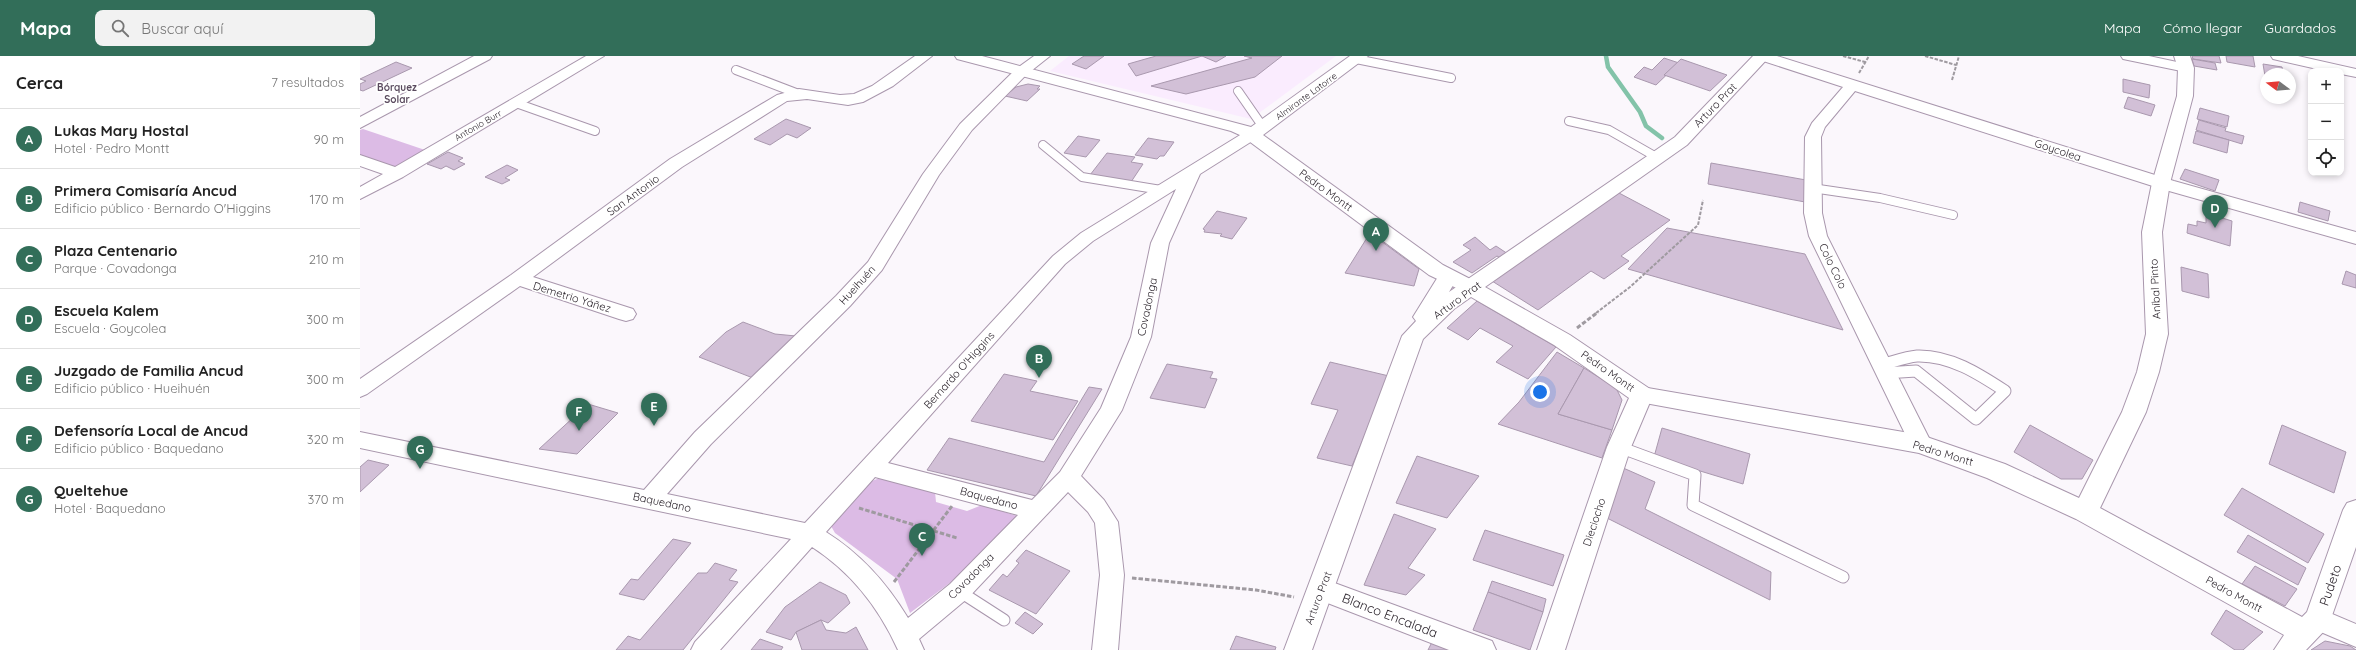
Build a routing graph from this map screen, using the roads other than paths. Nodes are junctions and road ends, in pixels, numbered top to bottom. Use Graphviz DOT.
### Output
graph roads {
  1 [pos="485,56"];
  2 [pos="597,56"];
  3 [pos="925,56"];
  4 [pos="963,56"];
  5 [pos="1043,56"];
  6 [pos="1762,56"];
  7 [pos="2128,56"];
  8 [pos="2278,56"];
  9 [pos="2349,56"];
  10 [pos="1358,58"];
  11 [pos="2184,62"];
  12 [pos="736,70"];
  13 [pos="1021,72"];
  14 [pos="2354,73"];
  15 [pos="1451,78"];
  16 [pos="1852,85"];
  17 [pos="1238,91"];
  18 [pos="796,93"];
  19 [pos="516,103"];
  20 [pos="1569,121"];
  21 [pos="360,123"];
  22 [pos="595,131"];
  23 [pos="1257,131"];
  24 [pos="1043,145"];
  25 [pos="1658,158"];
  26 [pos="360,160"];
  27 [pos="397,173"];
  28 [pos="1192,173"];
  29 [pos="2161,183"];
  30 [pos="1812,188"];
  31 [pos="1161,190"];
  32 [pos="360,194"];
  33 [pos="1953,215"];
  34 [pos="2356,238"];
  35 [pos="1448,277"];
  36 [pos="518,279"];
  37 [pos="1471,288"];
  38 [pos="626,314"];
  39 [pos="1413,336"];
  40 [pos="1883,369"];
  41 [pos="360,389"];
  42 [pos="1642,395"];
  43 [pos="360,440"];
  44 [pos="1921,444"];
  45 [pos="1619,447"];
  46 [pos="872,467"];
  47 [pos="1068,478"];
  48 [pos="649,499"];
  49 [pos="2356,510"];
  50 [pos="1037,511"];
  51 [pos="2085,512"];
  52 [pos="809,533"];
  53 [pos="1843,578"];
  54 [pos="959,591"];
  55 [pos="1318,595"];
  56 [pos="1004,620"];
  57 [pos="2303,633"];
  58 [pos="2356,636"];
  59 [pos="908,643"];
  60 [pos="704,650"];
  61 [pos="1105,650"];
  62 [pos="1298,650"];
  63 [pos="1482,650"];
  64 [pos="1551,650"];
  1 -- 21 [label="street"];
  2 -- 19 [label="street, Antonio Burr"];
  3 -- 18 [label="street"];
  4 -- 13 [label="main road, Pedro Montt"];
  5 -- 13 [label="street, Hueihuén"];
  6 -- 16 [label="street, Goycolea"];
  6 -- 25 [label="main road, Arturo Prat"];
  7 -- 11 [label="street"];
  8 -- 14 [label="street"];
  9 -- 14 [label="street"];
  10 -- 15 [label="lane"];
  10 -- 23 [label="main road, Almirante Latorre"];
  11 -- 29 [label="main road, Aníbal Pinto"];
  12 -- 18 [label="lane"];
  13 -- 23 [label="main road, Pedro Montt"];
  13 -- 48 [label="street, Hueihuén"];
  16 -- 29 [label="street, Goycolea"];
  16 -- 30 [label="street, Colo Colo"];
  17 -- 23 [label="lane"];
  18 -- 36 [label="street, San Antonio"];
  19 -- 22 [label="lane"];
  19 -- 27 [label="street, Antonio Burr"];
  20 -- 25 [label="lane"];
  23 -- 28 [label="street, Bernardo O'Higgins"];
  23 -- 35 [label="main road, Pedro Montt"];
  24 -- 31 [label="lane"];
  25 -- 37 [label="main road, Arturo Prat"];
  26 -- 27 [label="street"];
  27 -- 32 [label="street, Antonio Burr"];
  28 -- 31 [label="street, Bernardo O'Higgins"];
  28 -- 47 [label="street, Covadonga"];
  29 -- 34 [label="street, Goycolea"];
  29 -- 51 [label="main road, Aníbal Pinto"];
  30 -- 33 [label="lane"];
  30 -- 40 [label="street, Colo Colo"];
  31 -- 46 [label="street, Bernardo O'Higgins"];
  35 -- 37 [label="main road, Pedro Montt"];
  35 -- 39 [label="main road"];
  36 -- 38 [label="street, Demetrio Yáñez"];
  36 -- 41 [label="street, San Antonio"];
  37 -- 39 [label="main road, Arturo Prat"];
  37 -- 42 [label="main road, Pedro Montt"];
  39 -- 55 [label="main road, Arturo Prat"];
  40 -- 40 [label="lane"];
  40 -- 44 [label="street, Colo Colo"];
  42 -- 44 [label="main road, Pedro Montt"];
  42 -- 45 [label="main road, Dieciocho"];
  43 -- 48 [label="street, Baquedano"];
  44 -- 51 [label="main road, Pedro Montt"];
  45 -- 53 [label="lane"];
  45 -- 64 [label="main road, Dieciocho"];
  46 -- 50 [label="street, Baquedano"];
  46 -- 52 [label="street, Bernardo O'Higgins"];
  47 -- 50 [label="street, Covadonga"];
  47 -- 61 [label="street"];
  48 -- 52 [label="street, Baquedano"];
  49 -- 57 [label="main road, Pudeto"];
  50 -- 54 [label="street, Covadonga"];
  51 -- 57 [label="main road, Pedro Montt"];
  52 -- 59 [label="street, Baquedano"];
  52 -- 60 [label="street, Bernardo O'Higgins"];
  54 -- 56 [label="lane"];
  54 -- 59 [label="street, Covadonga"];
  55 -- 62 [label="main road, Arturo Prat"];
  55 -- 63 [label="main road, Blanco Encalada"];
  57 -- 58 [label="street"];
}
